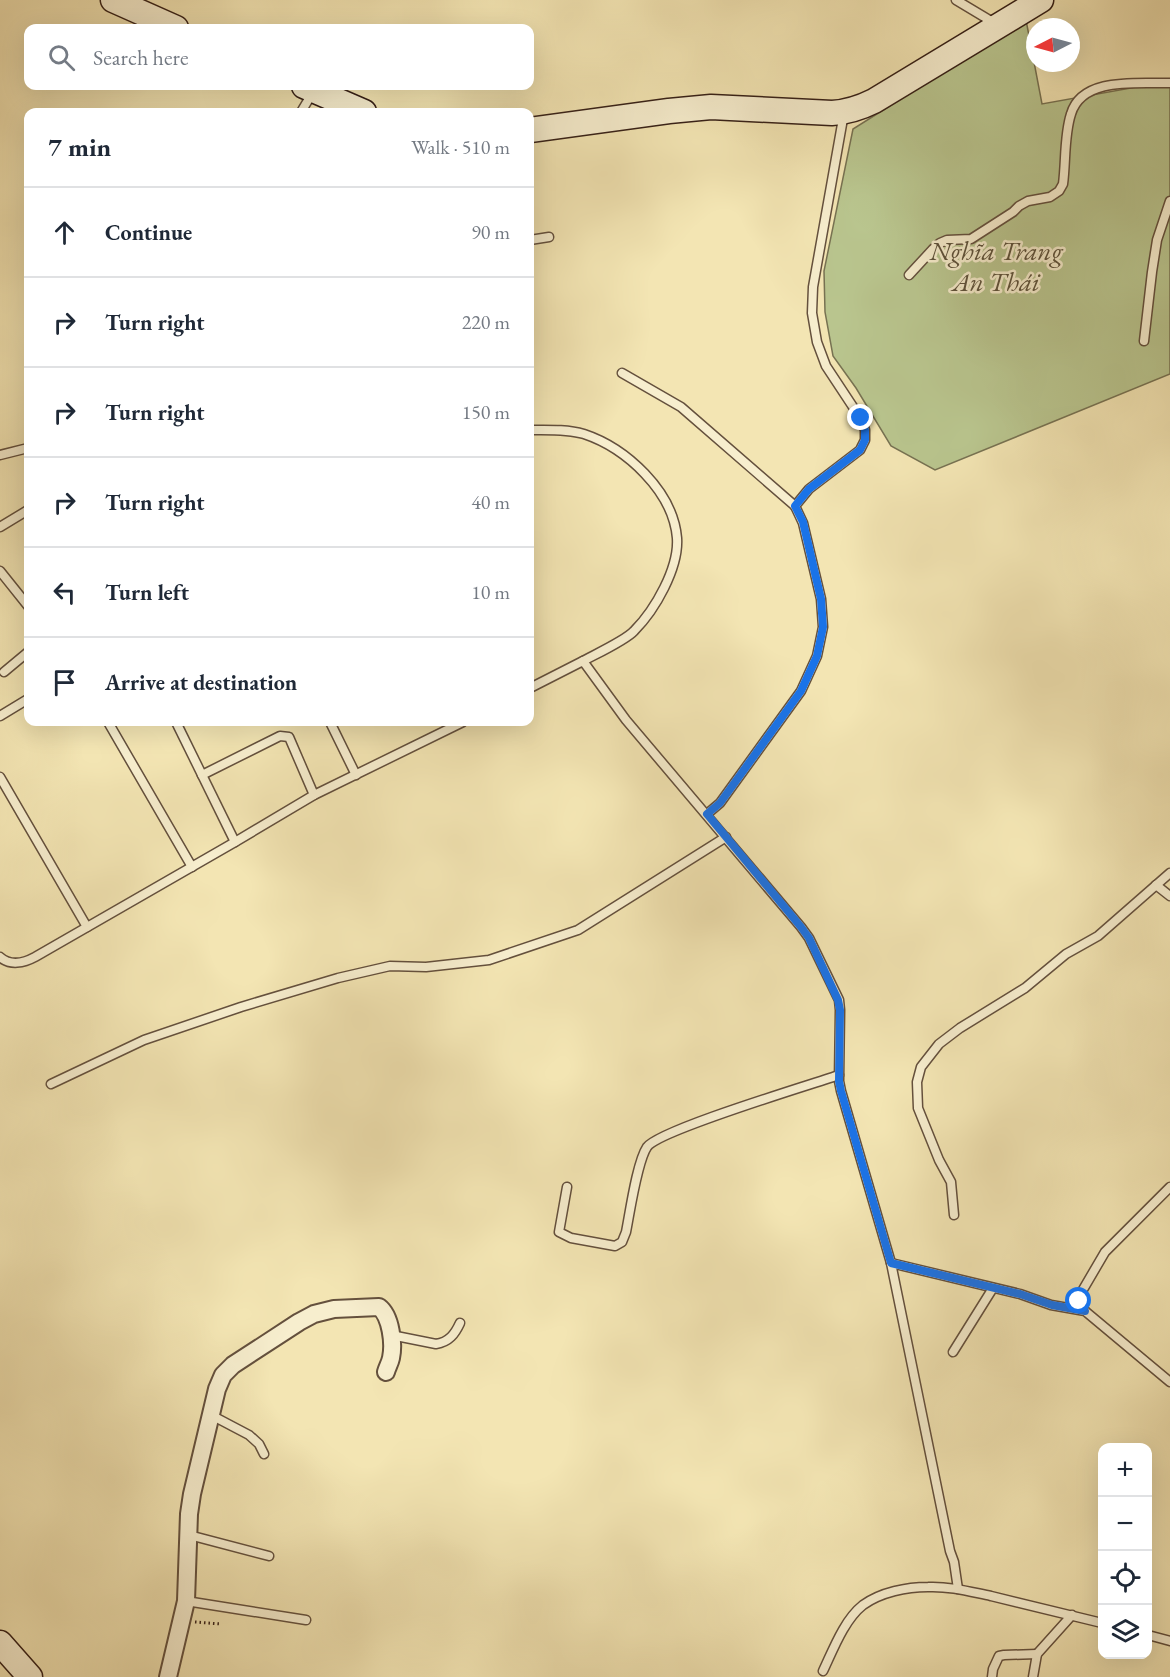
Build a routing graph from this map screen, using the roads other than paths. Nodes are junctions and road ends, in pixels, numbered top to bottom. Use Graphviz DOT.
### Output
graph roads {
  1 [pos="113,0"];
  2 [pos="956,0"];
  3 [pos="1041,0"];
  4 [pos="168,24"];
  5 [pos="999,26"];
  6 [pos="1170,83"];
  7 [pos="308,90"];
  8 [pos="314,90"];
  9 [pos="302,108"];
  10 [pos="355,108"];
  11 [pos="844,112"];
  12 [pos="534,129"];
  13 [pos="1170,201"];
  14 [pos="549,237"];
  15 [pos="534,239"];
  16 [pos="909,275"];
  17 [pos="1144,341"];
  18 [pos="622,373"];
  19 [pos="534,430"];
  20 [pos="24,449"];
  21 [pos="0,455"];
  22 [pos="795,506"];
  23 [pos="24,512"];
  24 [pos="0,527"];
  25 [pos="0,571"];
  26 [pos="24,601"];
  27 [pos="24,655"];
  28 [pos="584,661"];
  29 [pos="4,672"];
  30 [pos="534,686"];
  31 [pos="24,701"];
  32 [pos="0,716"];
  33 [pos="110,726"];
  34 [pos="178,726"];
  35 [pos="332,726"];
  36 [pos="455,726"];
  37 [pos="202,775"];
  38 [pos="356,775"];
  39 [pos="0,777"];
  40 [pos="314,795"];
  41 [pos="707,814"];
  42 [pos="726,837"];
  43 [pos="235,842"];
  44 [pos="192,867"];
  45 [pos="1170,873"];
  46 [pos="1156,885"];
  47 [pos="1170,896"];
  48 [pos="87,927"];
  49 [pos="0,957"];
  50 [pos="839,1075"];
  51 [pos="51,1084"];
  52 [pos="567,1187"];
  53 [pos="1170,1187"];
  54 [pos="954,1215"];
  55 [pos="891,1263"];
  56 [pos="993,1288"];
  57 [pos="1085,1311"];
  58 [pos="460,1323"];
  59 [pos="391,1334"];
  60 [pos="953,1352"];
  61 [pos="386,1372"];
  62 [pos="1170,1382"];
  63 [pos="211,1415"];
  64 [pos="264,1454"];
  65 [pos="189,1535"];
  66 [pos="269,1556"];
  67 [pos="958,1589"];
  68 [pos="186,1601"];
  69 [pos="1072,1615"];
  70 [pos="306,1620"];
  71 [pos="1098,1622"];
  72 [pos="1152,1636"];
  73 [pos="1170,1641"];
  74 [pos="0,1643"];
  75 [pos="1037,1654"];
  76 [pos="823,1671"];
  77 [pos="30,1677"];
  78 [pos="168,1677"];
  79 [pos="992,1677"];
  80 [pos="1033,1677"];
  1 -- 4 [label="street"];
  2 -- 5 [label="lane"];
  3 -- 5 [label="street"];
  5 -- 11 [label="street"];
  6 -- 16 [label="lane"];
  7 -- 9 [label="lane"];
  8 -- 10 [label="street"];
  11 -- 12 [label="street"];
  11 -- 22 [label="lane"];
  13 -- 17 [label="lane"];
  14 -- 15 [label="lane"];
  18 -- 22 [label="lane"];
  19 -- 28 [label="lane"];
  20 -- 21 [label="lane"];
  22 -- 41 [label="lane"];
  23 -- 24 [label="lane"];
  25 -- 26 [label="lane"];
  27 -- 29 [label="lane"];
  28 -- 30 [label="lane"];
  28 -- 41 [label="lane"];
  31 -- 32 [label="lane"];
  33 -- 44 [label="lane"];
  34 -- 37 [label="lane"];
  35 -- 38 [label="lane"];
  36 -- 38 [label="lane"];
  37 -- 40 [label="lane"];
  37 -- 43 [label="lane"];
  38 -- 40 [label="lane"];
  39 -- 48 [label="lane"];
  40 -- 43 [label="lane"];
  41 -- 42 [label="lane"];
  42 -- 50 [label="lane"];
  42 -- 51 [label="lane"];
  43 -- 44 [label="lane"];
  44 -- 48 [label="lane"];
  45 -- 46 [label="lane"];
  46 -- 47 [label="lane"];
  46 -- 54 [label="lane"];
  48 -- 49 [label="lane"];
  50 -- 52 [label="lane"];
  50 -- 55 [label="lane"];
  53 -- 57 [label="lane"];
  55 -- 56 [label="lane"];
  55 -- 67 [label="lane"];
  56 -- 57 [label="lane"];
  56 -- 60 [label="lane"];
  57 -- 62 [label="lane"];
  58 -- 59 [label="lane"];
  59 -- 61 [label="street"];
  59 -- 63 [label="street"];
  63 -- 64 [label="lane"];
  63 -- 65 [label="street"];
  65 -- 66 [label="lane"];
  65 -- 68 [label="street"];
  67 -- 69 [label="lane"];
  67 -- 76 [label="lane"];
  68 -- 70 [label="lane"];
  68 -- 78 [label="street"];
  69 -- 71 [label="lane"];
  69 -- 75 [label="lane"];
  72 -- 73 [label="lane"];
  74 -- 77 [label="street"];
  75 -- 79 [label="lane"];
  75 -- 80 [label="lane"];
}
